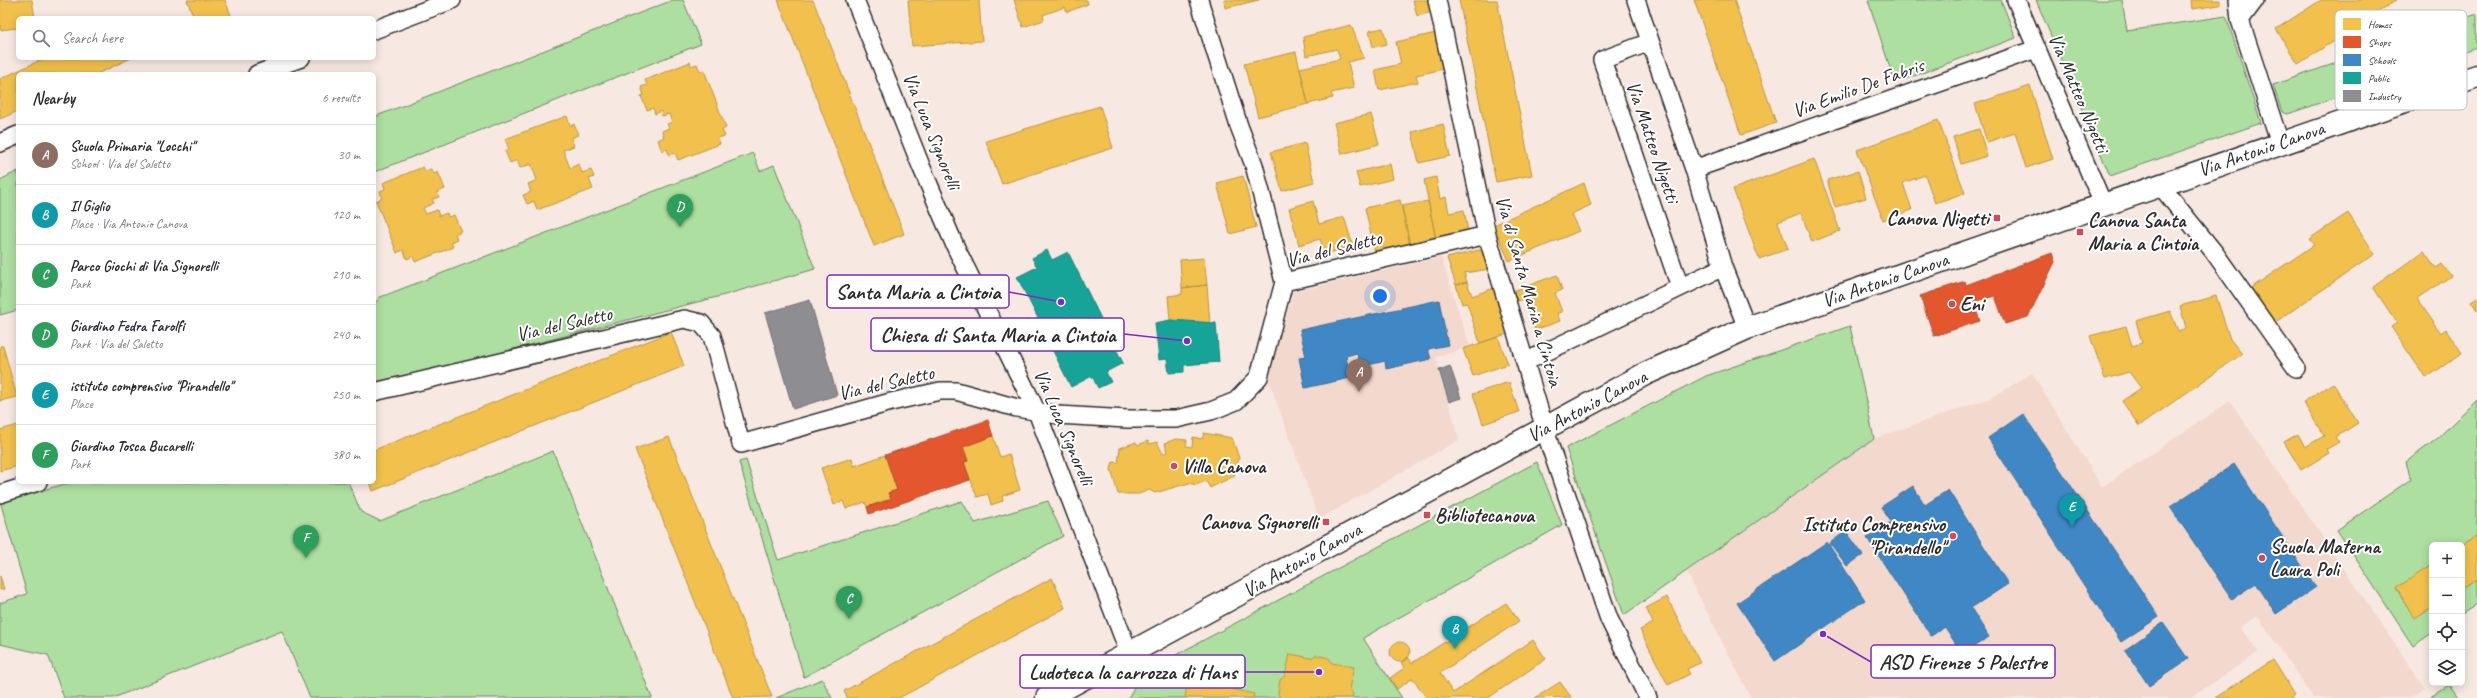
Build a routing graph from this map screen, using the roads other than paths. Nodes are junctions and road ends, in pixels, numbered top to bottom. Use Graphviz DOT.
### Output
graph roads {
  1 [pos="452,0"];
  2 [pos="855,0"];
  3 [pos="1199,0"];
  4 [pos="1437,0"];
  5 [pos="1636,0"];
  6 [pos="2016,0"];
  7 [pos="2238,0"];
  8 [pos="2255,0"];
  9 [pos="2240,20"];
  10 [pos="376,29"];
  11 [pos="1650,42"];
  12 [pos="2036,48"];
  13 [pos="295,61"];
  14 [pos="263,72"];
  15 [pos="2477,76"];
  16 [pos="2467,79"];
  17 [pos="2377,110"];
  18 [pos="16,136"];
  19 [pos="0,143"];
  20 [pos="2280,143"];
  21 [pos="1694,169"];
  22 [pos="2159,184"];
  23 [pos="2103,204"];
  24 [pos="1487,235"];
  25 [pos="1724,267"];
  26 [pos="1284,282"];
  27 [pos="1680,287"];
  28 [pos="1746,328"];
  29 [pos="1524,362"];
  30 [pos="2296,368"];
  31 [pos="376,392"];
  32 [pos="1037,412"];
  33 [pos="1545,429"];
  34 [pos="32,484"];
  35 [pos="0,494"];
  36 [pos="1129,653"];
  37 [pos="1056,696"];
  38 [pos="1648,698"];
  1 -- 10 [label="street"];
  2 -- 32 [label="street, Via Luca Signorelli"];
  3 -- 26 [label="street"];
  4 -- 24 [label="street, Via di Santa Maria a Cintoia"];
  5 -- 11 [label="street, Via Matteo Nigetti"];
  6 -- 12 [label="street, Via Matteo Nigetti"];
  7 -- 9 [label="street"];
  8 -- 9 [label="street"];
  9 -- 20 [label="street"];
  11 -- 21 [label="street, Via Matteo Nigetti"];
  11 -- 27 [label="street, Via Matteo Nigetti"];
  12 -- 21 [label="street, Via Emilio De Fabris"];
  12 -- 23 [label="street, Via Matteo Nigetti"];
  13 -- 14 [label="street"];
  15 -- 16 [label="street, Via Antonio Canova"];
  17 -- 20 [label="street, Via Antonio Canova"];
  18 -- 19 [label="street"];
  20 -- 22 [label="street, Via Antonio Canova"];
  21 -- 25 [label="street, Via Matteo Nigetti"];
  22 -- 23 [label="street, Via Antonio Canova"];
  22 -- 30 [label="street"];
  23 -- 28 [label="street, Via Antonio Canova"];
  24 -- 26 [label="street, Via del Saletto"];
  24 -- 29 [label="street, Via di Santa Maria a Cintoia"];
  25 -- 27 [label="street"];
  25 -- 28 [label="street, Via Matteo Nigetti"];
  26 -- 32 [label="street, Via del Saletto"];
  27 -- 29 [label="street"];
  28 -- 33 [label="street, Via Antonio Canova"];
  29 -- 33 [label="street, Via di Santa Maria a Cintoia"];
  31 -- 32 [label="street, Via del Saletto"];
  32 -- 36 [label="street, Via Luca Signorelli"];
  33 -- 36 [label="street, Via Antonio Canova"];
  33 -- 38 [label="street, Via di Santa Maria a Cintoia"];
  34 -- 35 [label="street"];
  36 -- 37 [label="street, Via Antonio Canova"];
}
